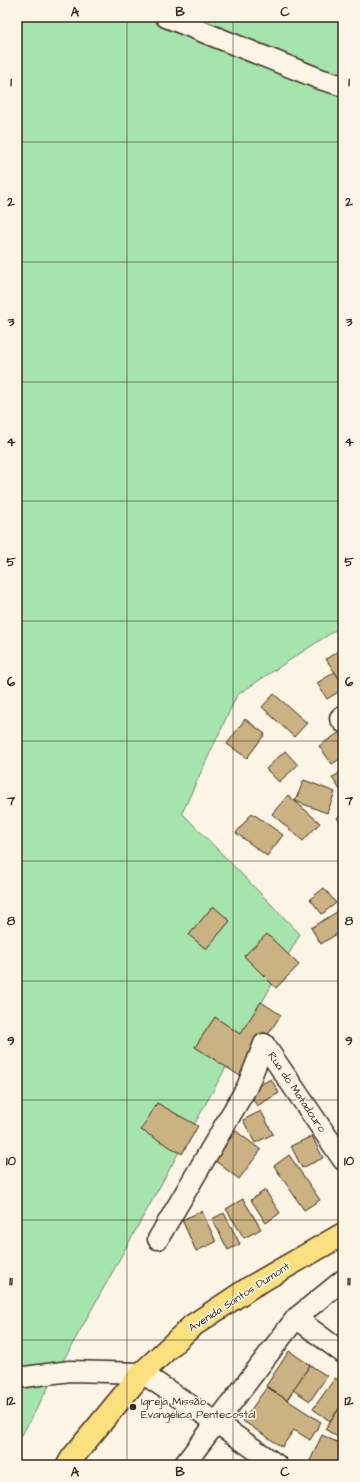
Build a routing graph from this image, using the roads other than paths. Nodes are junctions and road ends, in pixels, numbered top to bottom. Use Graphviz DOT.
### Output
graph roads {
  1 [pos="166,17"];
  2 [pos="343,86"];
  3 [pos="343,1160"];
  4 [pos="343,1234"];
  5 [pos="158,1239"];
  6 [pos="343,1280"];
  7 [pos="296,1318"];
  8 [pos="343,1353"];
  9 [pos="142,1373"];
  10 [pos="17,1378"];
  11 [pos="217,1423"];
  12 [pos="68,1465"];
  13 [pos="184,1465"];
  14 [pos="277,1465"];
  1 -- 2 [label="street"];
  3 -- 5 [label="street, Rua do Matadouro"];
  4 -- 9 [label="main road, Avenida Santos Dumont"];
  6 -- 7 [label="street"];
  7 -- 8 [label="street"];
  7 -- 11 [label="street"];
  9 -- 10 [label="street"];
  9 -- 11 [label="street"];
  9 -- 12 [label="main road, Avenida Santos Dumont"];
  11 -- 13 [label="street"];
  11 -- 14 [label="street"];
}
